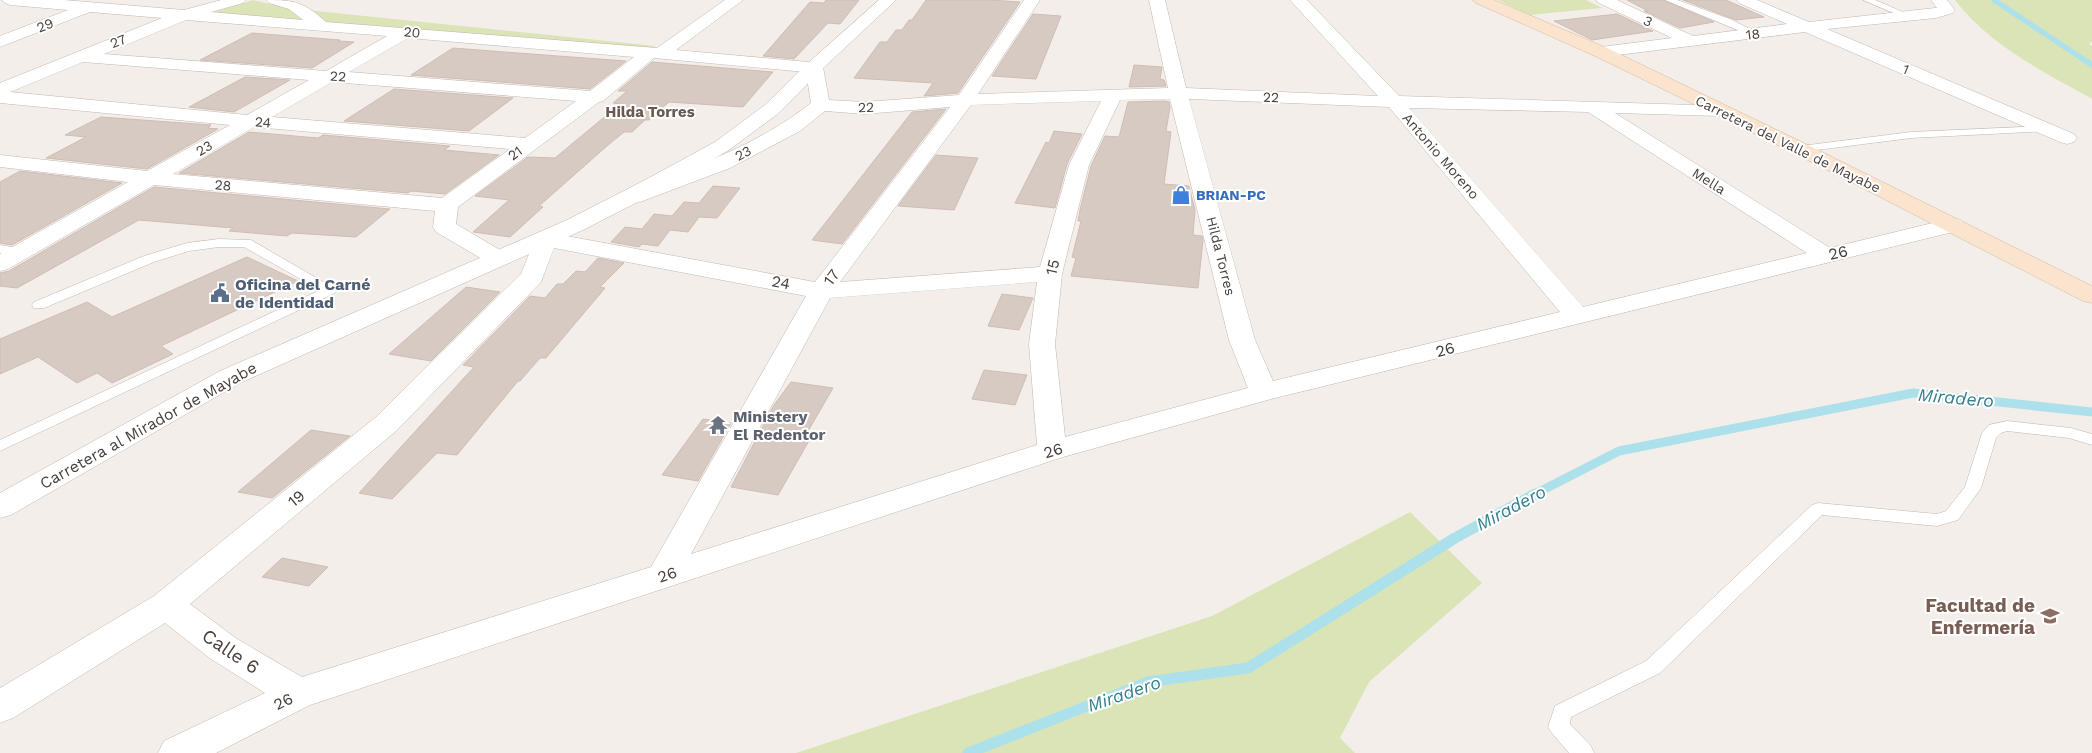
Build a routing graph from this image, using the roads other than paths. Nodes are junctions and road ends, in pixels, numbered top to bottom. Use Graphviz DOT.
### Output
graph roads {
  1 [pos="10,0"];
  2 [pos="238,0"];
  3 [pos="274,0"];
  4 [pos="310,0"];
  5 [pos="735,0"];
  6 [pos="888,0"];
  7 [pos="1032,0"];
  8 [pos="1157,0"];
  9 [pos="1298,0"];
  10 [pos="1481,0"];
  11 [pos="1604,0"];
  12 [pos="1669,0"];
  13 [pos="1744,0"];
  14 [pos="1867,0"];
  15 [pos="1939,0"];
  16 [pos="295,6"];
  17 [pos="90,7"];
  18 [pos="1906,15"];
  19 [pos="181,16"];
  20 [pos="321,26"];
  21 [pos="1808,27"];
  22 [pos="408,32"];
  23 [pos="1755,34"];
  24 [pos="0,42"];
  25 [pos="1693,42"];
  26 [pos="1601,52"];
  27 [pos="656,53"];
  28 [pos="80,57"];
  29 [pos="814,67"];
  30 [pos="330,76"];
  31 [pos="0,90"];
  32 [pos="1178,92"];
  33 [pos="1113,95"];
  34 [pos="0,97"];
  35 [pos="596,97"];
  36 [pos="965,100"];
  37 [pos="1394,102"];
  38 [pos="822,105"];
  39 [pos="1591,106"];
  40 [pos="1720,110"];
  41 [pos="250,121"];
  42 [pos="2046,129"];
  43 [pos="2067,138"];
  44 [pos="527,144"];
  45 [pos="1801,149"];
  46 [pos="0,161"];
  47 [pos="150,178"];
  48 [pos="620,202"];
  49 [pos="447,205"];
  50 [pos="1952,226"];
  51 [pos="545,239"];
  52 [pos="10,251"];
  53 [pos="1826,255"];
  54 [pos="497,258"];
  55 [pos="0,264"];
  56 [pos="1050,274"];
  57 [pos="821,291"];
  58 [pos="2092,296"];
  59 [pos="39,305"];
  60 [pos="1578,317"];
  61 [pos="1264,392"];
  62 [pos="2092,440"];
  63 [pos="0,446"];
  64 [pos="1052,450"];
  65 [pos="0,507"];
  66 [pos="663,575"];
  67 [pos="166,605"];
  68 [pos="298,694"];
  69 [pos="0,707"];
  70 [pos="178,753"];
  71 [pos="1583,753"];
  1 -- 17 [label="street, 20"];
  2 -- 19 [label="street, 27"];
  3 -- 16 [label="street"];
  4 -- 16 [label="street"];
  5 -- 27 [label="street, 21"];
  6 -- 29 [label="street, 23"];
  7 -- 36 [label="street, 17"];
  8 -- 32 [label="street, Hilda Torres"];
  9 -- 37 [label="street, Antonio Moreno"];
  10 -- 26 [label="main road, Carretera del Valle de Mayabe"];
  11 -- 25 [label="street, 3"];
  12 -- 23 [label="lane"];
  13 -- 21 [label="street, 1"];
  14 -- 18 [label="lane"];
  15 -- 18 [label="street, 18"];
  16 -- 20 [label="street"];
  17 -- 19 [label="street, 20"];
  17 -- 24 [label="street, 29"];
  18 -- 21 [label="street, 18"];
  19 -- 20 [label="street, 20"];
  19 -- 28 [label="street, 27"];
  20 -- 22 [label="street, 20"];
  21 -- 23 [label="street, 18"];
  21 -- 42 [label="street, 1"];
  22 -- 27 [label="street, 20"];
  22 -- 30 [label="street, 23"];
  23 -- 25 [label="street, 18"];
  25 -- 26 [label="street, 18"];
  26 -- 40 [label="main road, Carretera del Valle de Mayabe"];
  27 -- 29 [label="street, 20"];
  27 -- 35 [label="street, 21"];
  28 -- 30 [label="street, 22"];
  28 -- 31 [label="street, 27"];
  29 -- 38 [label="street"];
  29 -- 48 [label="street, 23"];
  30 -- 35 [label="street, 22"];
  30 -- 41 [label="street, 23"];
  32 -- 33 [label="street, 22"];
  32 -- 37 [label="street, 22"];
  32 -- 61 [label="street, Hilda Torres"];
  33 -- 36 [label="street, 22"];
  33 -- 56 [label="street, 15"];
  34 -- 41 [label="street, 24"];
  35 -- 44 [label="street, 21"];
  36 -- 38 [label="street, 22"];
  36 -- 57 [label="street, 17"];
  37 -- 39 [label="street, 22"];
  37 -- 60 [label="street, Antonio Moreno"];
  38 -- 48 [label="street, 23"];
  39 -- 40 [label="street, 22"];
  39 -- 53 [label="street, Mella"];
  40 -- 45 [label="main road, Carretera del Valle de Mayabe"];
  41 -- 44 [label="street, 24"];
  41 -- 47 [label="street, 23"];
  42 -- 43 [label="street, 1"];
  42 -- 45 [label="lane"];
  44 -- 49 [label="street, 21"];
  45 -- 50 [label="main road, Carretera del Valle de Mayabe"];
  46 -- 47 [label="street, 28"];
  47 -- 49 [label="street, 28"];
  47 -- 52 [label="street, 23"];
  48 -- 51 [label="street, 23"];
  49 -- 54 [label="street"];
  50 -- 53 [label="street, 26"];
  50 -- 58 [label="main road, Carretera del Valle de Mayabe"];
  51 -- 54 [label="street, Carretera al Mirador de Mayabe"];
  51 -- 57 [label="street, 24"];
  51 -- 67 [label="street, 19"];
  52 -- 55 [label="street, 23"];
  53 -- 60 [label="street, 26"];
  54 -- 65 [label="street, Carretera al Mirador de Mayabe"];
  56 -- 57 [label="street, 24"];
  56 -- 64 [label="street, 15"];
  57 -- 66 [label="street, 17"];
  59 -- 63 [label="lane"];
  60 -- 61 [label="street, 26"];
  61 -- 64 [label="street, 26"];
  62 -- 71 [label="lane"];
  64 -- 66 [label="street, 26"];
  66 -- 68 [label="street, 26"];
  67 -- 68 [label="street, Calle 6"];
  67 -- 69 [label="street, 19"];
  68 -- 70 [label="street, 26"];
}
